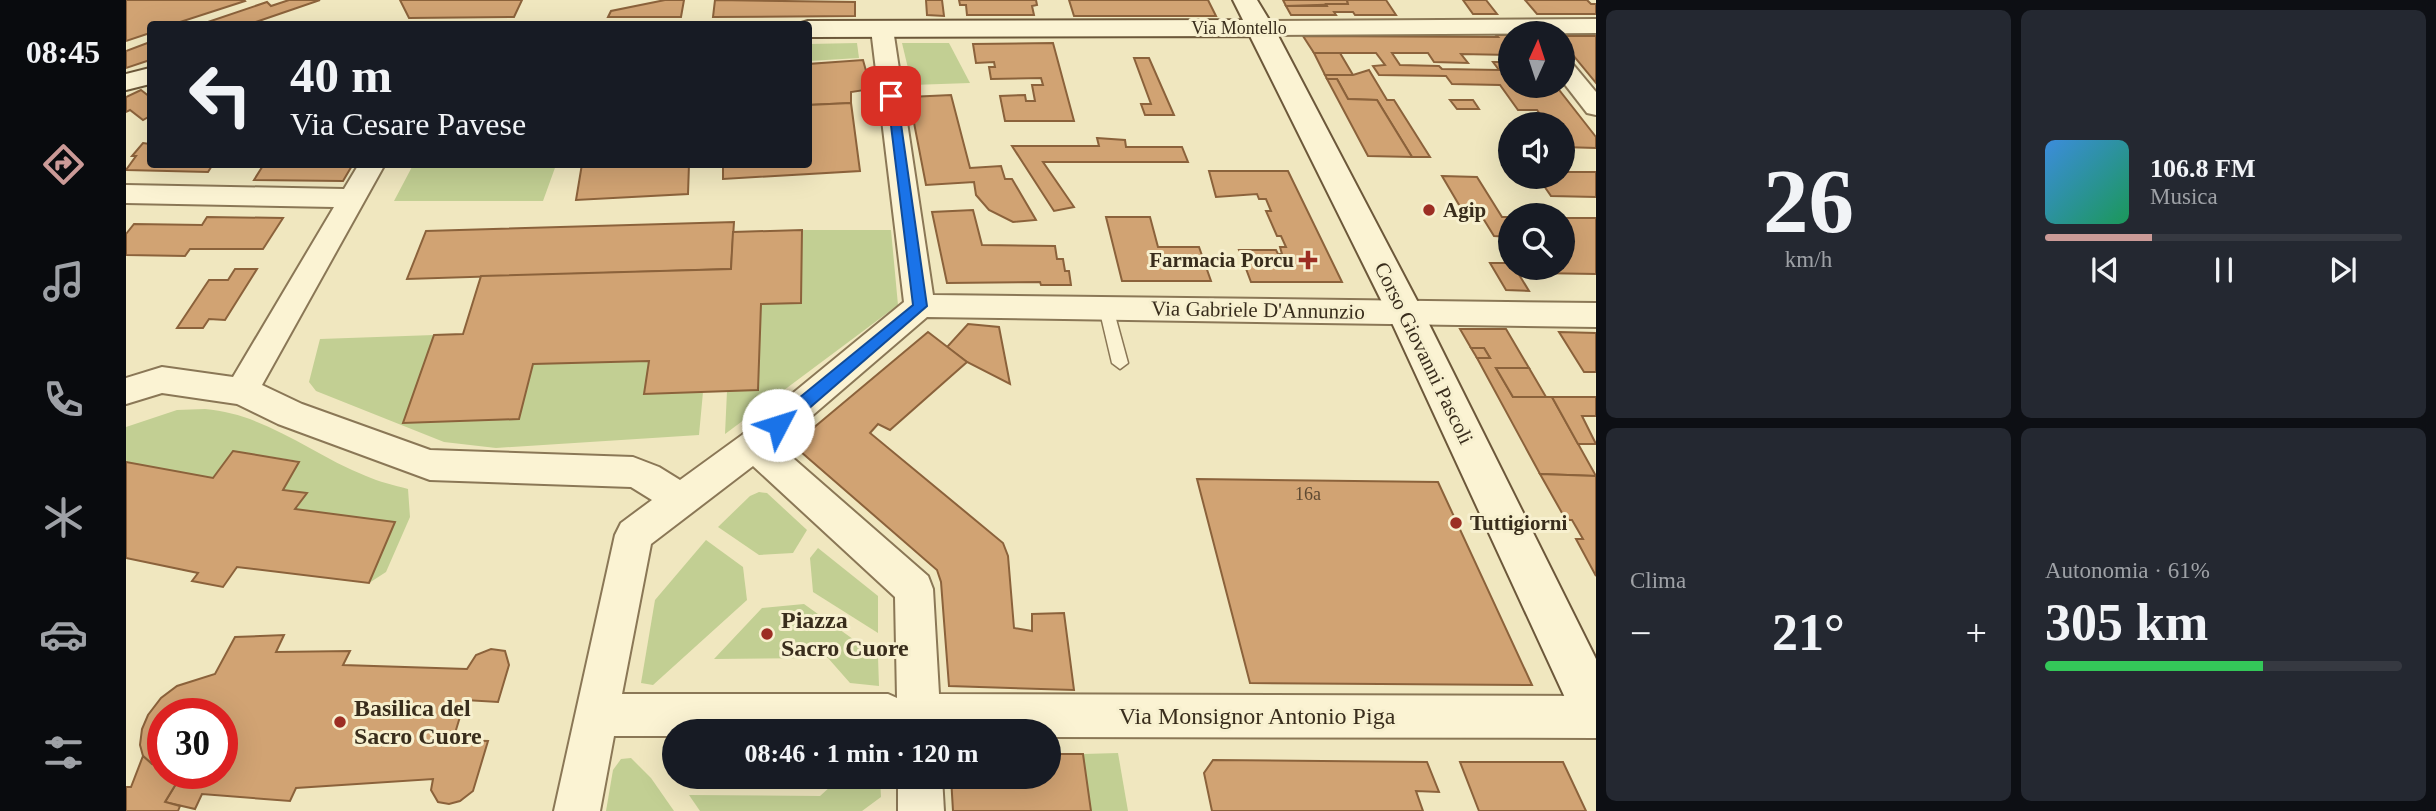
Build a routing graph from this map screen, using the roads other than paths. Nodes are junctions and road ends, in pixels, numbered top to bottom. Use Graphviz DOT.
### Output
graph roads {
  1 [pos="1253,14"];
  2 [pos="1498,22"];
  3 [pos="1575,25"];
  4 [pos="1596,26"];
  5 [pos="812,29"];
  6 [pos="882,29"];
  7 [pos="147,77"];
  8 [pos="126,82"];
  9 [pos="1575,82"];
  10 [pos="1596,108"];
  11 [pos="370,168"];
  12 [pos="126,194"];
  13 [pos="353,198"];
  14 [pos="920,306"];
  15 [pos="1106,309"];
  16 [pos="1405,312"];
  17 [pos="1596,315"];
  18 [pos="1120,363"];
  19 [pos="126,391"];
  20 [pos="242,391"];
  21 [pos="754,445"];
  22 [pos="679,503"];
  23 [pos="1596,711"];
  24 [pos="597,715"];
  25 [pos="1596,716"];
  26 [pos="804,719"];
  27 [pos="908,719"];
  28 [pos="1061,720"];
  29 [pos="920,789"];
  30 [pos="577,811"];
  31 [pos="921,811"];
  1 -- 2 [label="street, Via Montello"];
  1 -- 6 [label="main road, Via Montello"];
  1 -- 16 [label="main road, Corso Giovanni Pascoli"];
  3 -- 4 [label="street, Via Montello"];
  5 -- 6 [label="main road, Via Montello"];
  6 -- 14 [label="street"];
  7 -- 8 [label="main road"];
  9 -- 10 [label="street"];
  11 -- 13 [label="street"];
  12 -- 13 [label="street"];
  13 -- 20 [label="street"];
  14 -- 15 [label="street, Via Gabriele D'Annunzio"];
  14 -- 21 [label="street"];
  15 -- 16 [label="street, Via Gabriele D'Annunzio"];
  15 -- 18 [label="lane"];
  16 -- 17 [label="street, Via Gabriele D'Annunzio"];
  16 -- 23 [label="main road, Corso Giovanni Pascoli"];
  19 -- 20 [label="street"];
  20 -- 22 [label="street"];
  21 -- 22 [label="street"];
  21 -- 27 [label="street"];
  22 -- 24 [label="street"];
  24 -- 26 [label="street"];
  24 -- 30 [label="street"];
  25 -- 28 [label="street, Via Monsignor Antonio Piga"];
  29 -- 31 [label="street"];
}
